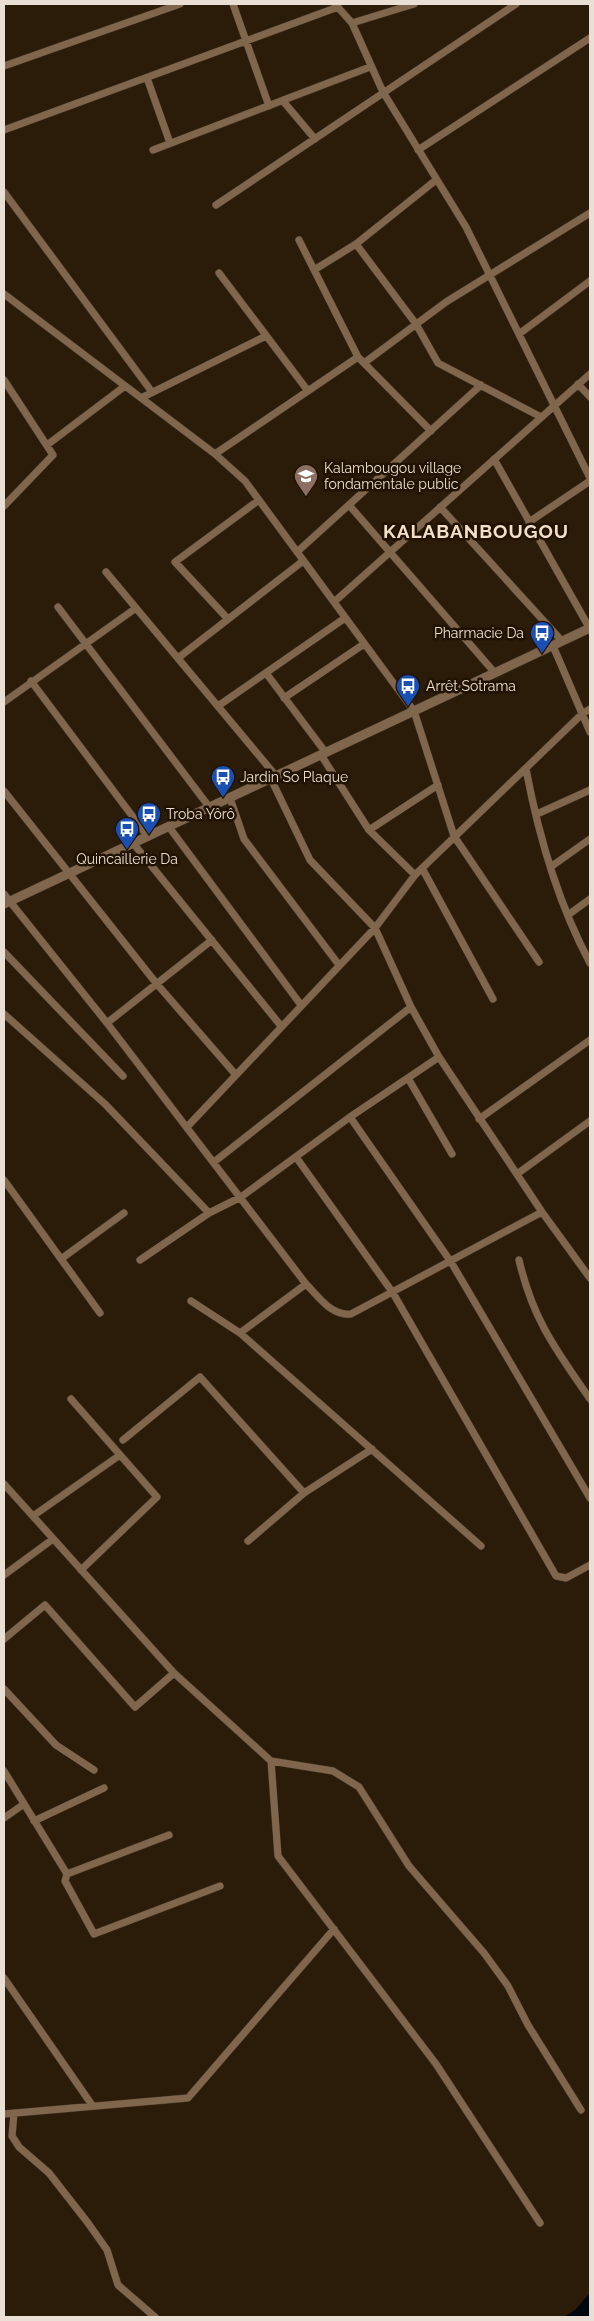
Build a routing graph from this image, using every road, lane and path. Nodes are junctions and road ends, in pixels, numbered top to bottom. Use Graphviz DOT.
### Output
graph roads {
  1 [pos="180,4"];
  2 [pos="233,4"];
  3 [pos="414,4"];
  4 [pos="516,4"];
  5 [pos="337,6"];
  6 [pos="402,6"];
  7 [pos="352,23"];
  8 [pos="590,38"];
  9 [pos="246,41"];
  10 [pos="4,66"];
  11 [pos="370,67"];
  12 [pos="147,78"];
  13 [pos="383,92"];
  14 [pos="282,101"];
  15 [pos="269,106"];
  16 [pos="4,130"];
  17 [pos="314,139"];
  18 [pos="170,143"];
  19 [pos="153,150"];
  20 [pos="418,150"];
  21 [pos="436,180"];
  22 [pos="4,192"];
  23 [pos="216,205"];
  24 [pos="590,213"];
  25 [pos="299,240"];
  26 [pos="356,244"];
  27 [pos="314,270"];
  28 [pos="219,273"];
  29 [pos="490,274"];
  30 [pos="590,280"];
  31 [pos="4,294"];
  32 [pos="416,324"];
  33 [pos="520,334"];
  34 [pos="266,336"];
  35 [pos="361,360"];
  36 [pos="590,374"];
  37 [pos="4,380"];
  38 [pos="481,384"];
  39 [pos="578,384"];
  40 [pos="125,386"];
  41 [pos="308,391"];
  42 [pos="152,392"];
  43 [pos="590,397"];
  44 [pos="141,398"];
  45 [pos="555,406"];
  46 [pos="541,417"];
  47 [pos="430,431"];
  48 [pos="47,445"];
  49 [pos="215,454"];
  50 [pos="494,459"];
  51 [pos="590,479"];
  52 [pos="259,500"];
  53 [pos="349,505"];
  54 [pos="4,506"];
  55 [pos="440,507"];
  56 [pos="529,522"];
  57 [pos="297,552"];
  58 [pos="390,552"];
  59 [pos="304,561"];
  60 [pos="106,572"];
  61 [pos="334,602"];
  62 [pos="58,607"];
  63 [pos="136,608"];
  64 [pos="345,618"];
  65 [pos="228,619"];
  66 [pos="590,628"];
  67 [pos="562,641"];
  68 [pos="86,643"];
  69 [pos="364,644"];
  70 [pos="553,646"];
  71 [pos="178,658"];
  72 [pos="266,673"];
  73 [pos="495,673"];
  74 [pos="31,681"];
  75 [pos="284,698"];
  76 [pos="4,702"];
  77 [pos="218,706"];
  78 [pos="590,709"];
  79 [pos="414,711"];
  80 [pos="582,714"];
  81 [pos="590,732"];
  82 [pos="324,754"];
  83 [pos="526,769"];
  84 [pos="274,777"];
  85 [pos="438,786"];
  86 [pos="590,790"];
  87 [pos="4,791"];
  88 [pos="230,798"];
  89 [pos="210,808"];
  90 [pos="537,814"];
  91 [pos="169,827"];
  92 [pos="369,830"];
  93 [pos="454,836"];
  94 [pos="148,837"];
  95 [pos="590,839"];
  96 [pos="133,843"];
  97 [pos="552,866"];
  98 [pos="422,868"];
  99 [pos="71,873"];
  100 [pos="415,875"];
  101 [pos="590,899"];
  102 [pos="6,900"];
  103 [pos="568,915"];
  104 [pos="375,928"];
  105 [pos="212,940"];
  106 [pos="4,952"];
  107 [pos="539,962"];
  108 [pos="590,963"];
  109 [pos="339,966"];
  110 [pos="156,983"];
  111 [pos="493,999"];
  112 [pos="301,1005"];
  113 [pos="411,1006"];
  114 [pos="4,1014"];
  115 [pos="107,1023"];
  116 [pos="280,1026"];
  117 [pos="590,1040"];
  118 [pos="439,1057"];
  119 [pos="236,1075"];
  120 [pos="123,1076"];
  121 [pos="408,1078"];
  122 [pos="350,1117"];
  123 [pos="479,1119"];
  124 [pos="590,1121"];
  125 [pos="187,1127"];
  126 [pos="452,1154"];
  127 [pos="296,1157"];
  128 [pos="214,1162"];
  129 [pos="517,1174"];
  130 [pos="4,1180"];
  131 [pos="241,1197"];
  132 [pos="542,1212"];
  133 [pos="124,1213"];
  134 [pos="209,1213"];
  135 [pos="61,1259"];
  136 [pos="140,1260"];
  137 [pos="520,1260"];
  138 [pos="451,1262"];
  139 [pos="590,1278"];
  140 [pos="306,1284"];
  141 [pos="393,1293"];
  142 [pos="192,1301"];
  143 [pos="100,1314"];
  144 [pos="240,1333"];
  145 [pos="70,1399"];
  146 [pos="590,1399"];
  147 [pos="123,1440"];
  148 [pos="372,1449"];
  149 [pos="120,1455"];
  150 [pos="4,1484"];
  151 [pos="304,1493"];
  152 [pos="590,1498"];
  153 [pos="33,1516"];
  154 [pos="53,1539"];
  155 [pos="248,1541"];
  156 [pos="481,1546"];
  157 [pos="590,1565"];
  158 [pos="81,1570"];
  159 [pos="4,1575"];
  160 [pos="4,1640"];
  161 [pos="174,1674"];
  162 [pos="4,1689"];
  163 [pos="271,1761"];
  164 [pos="94,1770"];
  165 [pos="4,1771"];
  166 [pos="104,1788"];
  167 [pos="24,1804"];
  168 [pos="4,1818"];
  169 [pos="34,1821"];
  170 [pos="169,1835"];
  171 [pos="67,1874"];
  172 [pos="220,1886"];
  173 [pos="334,1929"];
  174 [pos="4,1978"];
  175 [pos="92,2105"];
  176 [pos="582,2110"];
  177 [pos="14,2113"];
  178 [pos="4,2114"];
  179 [pos="540,2223"];
  180 [pos="155,2317"];
  1 -- 10 [label="street"];
  2 -- 9 [label="street"];
  3 -- 6 [label="street"];
  4 -- 13 [label="street"];
  5 -- 7 [label="street"];
  5 -- 9 [label="street"];
  6 -- 7 [label="street"];
  7 -- 11 [label="street"];
  8 -- 20 [label="street"];
  9 -- 12 [label="street"];
  9 -- 15 [label="street"];
  11 -- 13 [label="street"];
  11 -- 14 [label="street"];
  12 -- 16 [label="street"];
  12 -- 18 [label="street"];
  13 -- 17 [label="street"];
  13 -- 20 [label="street"];
  14 -- 15 [label="street"];
  14 -- 17 [label="street"];
  15 -- 18 [label="street"];
  17 -- 23 [label="street"];
  18 -- 19 [label="street"];
  20 -- 21 [label="street"];
  21 -- 26 [label="street"];
  21 -- 29 [label="street"];
  22 -- 42 [label="street"];
  24 -- 29 [label="street"];
  25 -- 27 [label="street"];
  26 -- 27 [label="street"];
  26 -- 32 [label="street"];
  27 -- 35 [label="street"];
  28 -- 34 [label="street"];
  29 -- 32 [label="street"];
  29 -- 33 [label="street"];
  30 -- 33 [label="street"];
  31 -- 40 [label="street"];
  32 -- 35 [label="street"];
  32 -- 38 [label="street"];
  33 -- 45 [label="street"];
  34 -- 41 [label="street"];
  34 -- 42 [label="street"];
  35 -- 41 [label="street"];
  35 -- 47 [label="street"];
  36 -- 39 [label="street"];
  37 -- 48 [label="street"];
  38 -- 46 [label="street"];
  38 -- 47 [label="street"];
  39 -- 43 [label="street"];
  39 -- 45 [label="street"];
  40 -- 44 [label="street"];
  40 -- 48 [label="street"];
  41 -- 49 [label="street"];
  42 -- 44 [label="street"];
  44 -- 49 [label="street"];
  45 -- 46 [label="street"];
  45 -- 51 [label="street"];
  46 -- 50 [label="street"];
  47 -- 53 [label="street"];
  48 -- 54 [label="street"];
  49 -- 52 [label="street"];
  50 -- 55 [label="street"];
  50 -- 56 [label="street"];
  51 -- 56 [label="street"];
  52 -- 57 [label="street"];
  52 -- 65 [label="street"];
  53 -- 57 [label="street"];
  53 -- 58 [label="street"];
  55 -- 58 [label="street"];
  55 -- 67 [label="street"];
  56 -- 66 [label="street"];
  57 -- 59 [label="street"];
  58 -- 61 [label="street"];
  58 -- 73 [label="street"];
  59 -- 61 [label="street"];
  59 -- 65 [label="street"];
  60 -- 63 [label="street"];
  61 -- 64 [label="street"];
  62 -- 68 [label="street"];
  63 -- 68 [label="street"];
  63 -- 71 [label="street"];
  64 -- 69 [label="street"];
  64 -- 72 [label="street"];
  65 -- 71 [label="street"];
  66 -- 67 [label="street"];
  67 -- 70 [label="street"];
  68 -- 74 [label="street"];
  68 -- 89 [label="street"];
  69 -- 75 [label="street"];
  69 -- 79 [label="street"];
  70 -- 73 [label="street"];
  70 -- 80 [label="street"];
  71 -- 77 [label="street"];
  72 -- 75 [label="street"];
  72 -- 77 [label="street"];
  73 -- 79 [label="street"];
  74 -- 76 [label="street"];
  74 -- 94 [label="street"];
  75 -- 82 [label="street"];
  77 -- 84 [label="street"];
  78 -- 80 [label="street"];
  79 -- 82 [label="street"];
  79 -- 85 [label="street"];
  80 -- 81 [label="street"];
  80 -- 83 [label="street"];
  82 -- 84 [label="street"];
  82 -- 92 [label="street"];
  83 -- 90 [label="street"];
  83 -- 93 [label="street"];
  84 -- 88 [label="street"];
  84 -- 104 [label="street"];
  85 -- 92 [label="street"];
  85 -- 93 [label="street"];
  86 -- 90 [label="street"];
  87 -- 99 [label="street"];
  88 -- 89 [label="street"];
  88 -- 109 [label="street"];
  89 -- 91 [label="street"];
  90 -- 97 [label="street"];
  91 -- 94 [label="street"];
  91 -- 112 [label="street"];
  92 -- 100 [label="street"];
  93 -- 98 [label="street"];
  93 -- 107 [label="street"];
  94 -- 96 [label="street"];
  95 -- 97 [label="street"];
  96 -- 99 [label="street"];
  96 -- 105 [label="street"];
  97 -- 103 [label="street"];
  98 -- 100 [label="street"];
  98 -- 111 [label="street"];
  99 -- 102 [label="street"];
  99 -- 110 [label="street"];
  100 -- 104 [label="street"];
  101 -- 103 [label="street"];
  102 -- 115 [label="street"];
  103 -- 108 [label="street"];
  104 -- 109 [label="street"];
  104 -- 113 [label="street"];
  105 -- 110 [label="street"];
  105 -- 116 [label="street"];
  106 -- 120 [label="street"];
  109 -- 112 [label="street"];
  110 -- 115 [label="street"];
  110 -- 119 [label="street"];
  112 -- 116 [label="street"];
  113 -- 118 [label="street"];
  113 -- 128 [label="street"];
  114 -- 134 [label="street"];
  115 -- 125 [label="street"];
  116 -- 119 [label="street"];
  117 -- 123 [label="street"];
  118 -- 121 [label="street"];
  118 -- 123 [label="street"];
  119 -- 125 [label="street"];
  121 -- 122 [label="street"];
  121 -- 126 [label="street"];
  122 -- 127 [label="street"];
  122 -- 138 [label="street"];
  123 -- 129 [label="street"];
  124 -- 129 [label="street"];
  125 -- 128 [label="street"];
  127 -- 131 [label="street"];
  127 -- 141 [label="street"];
  128 -- 131 [label="street"];
  129 -- 132 [label="street"];
  130 -- 135 [label="street"];
  131 -- 134 [label="street"];
  131 -- 140 [label="street"];
  132 -- 138 [label="street"];
  132 -- 139 [label="street"];
  133 -- 135 [label="street"];
  134 -- 136 [label="street"];
  135 -- 143 [label="street"];
  137 -- 146 [label="street"];
  138 -- 141 [label="street"];
  138 -- 152 [label="street"];
  140 -- 141 [label="street"];
  140 -- 144 [label="street"];
  141 -- 157 [label="street"];
  142 -- 144 [label="street"];
  144 -- 148 [label="street"];
  145 -- 149 [label="street"];
  147 -- 151 [label="street"];
  148 -- 151 [label="street"];
  148 -- 156 [label="street"];
  149 -- 153 [label="street"];
  149 -- 158 [label="street"];
  150 -- 153 [label="street"];
  151 -- 155 [label="street"];
  153 -- 154 [label="street"];
  154 -- 158 [label="street"];
  154 -- 159 [label="street"];
  158 -- 161 [label="street"];
  160 -- 161 [label="street"];
  161 -- 163 [label="street"];
  162 -- 164 [label="street"];
  163 -- 173 [label="street"];
  163 -- 176 [label="street"];
  165 -- 167 [label="street"];
  166 -- 169 [label="street"];
  167 -- 168 [label="street"];
  167 -- 169 [label="street"];
  169 -- 171 [label="street"];
  170 -- 171 [label="street"];
  171 -- 172 [label="street"];
  173 -- 175 [label="street"];
  173 -- 179 [label="street"];
  174 -- 175 [label="street"];
  175 -- 177 [label="street"];
  177 -- 178 [label="street"];
  177 -- 180 [label="street"];
}
